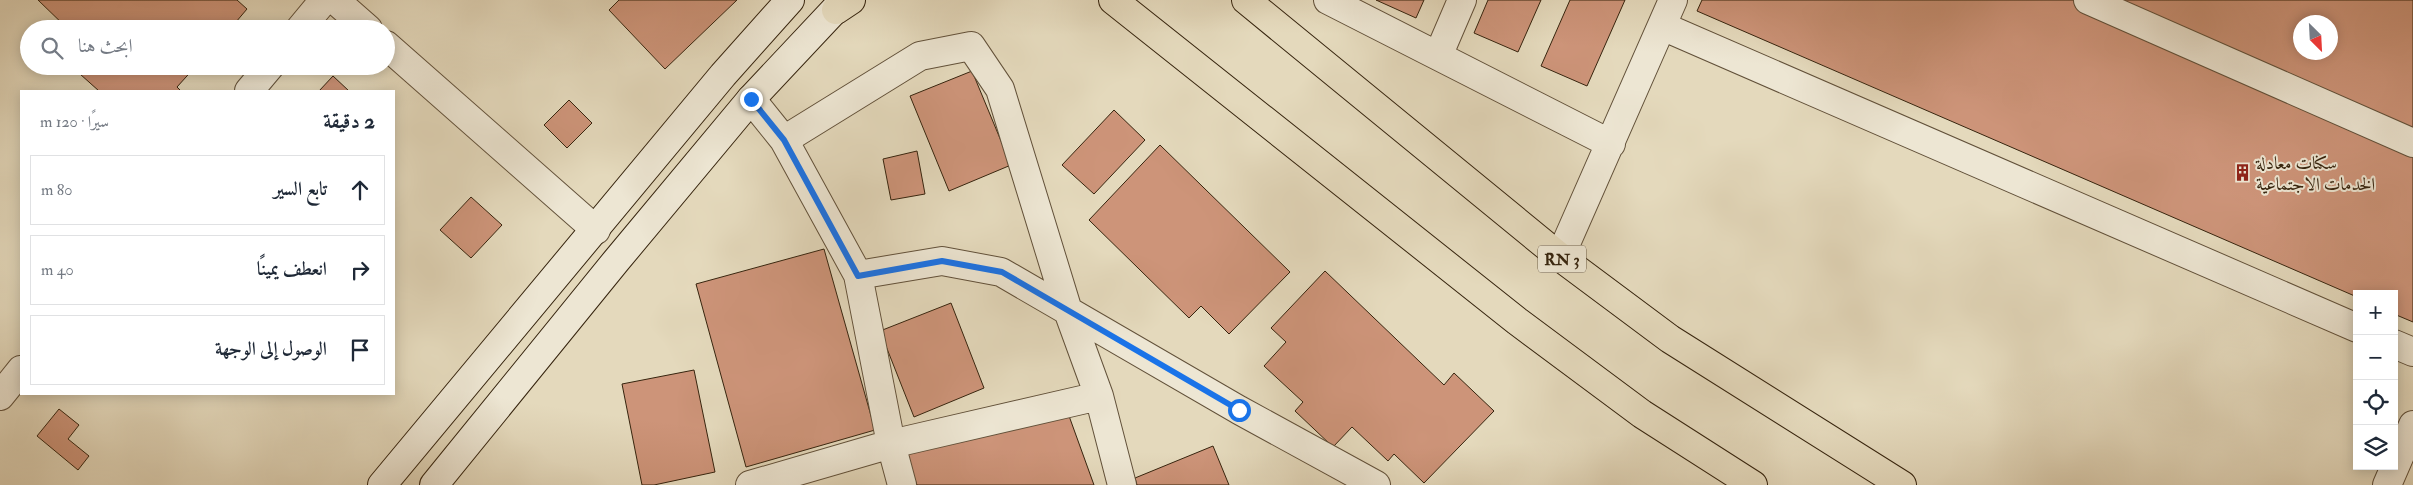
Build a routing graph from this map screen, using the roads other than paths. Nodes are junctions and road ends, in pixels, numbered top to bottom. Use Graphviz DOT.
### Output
graph roads {
  1 [pos="324,0"];
  2 [pos="335,0"];
  3 [pos="790,0"];
  4 [pos="1113,0"];
  5 [pos="1246,0"];
  6 [pos="1328,0"];
  7 [pos="1462,0"];
  8 [pos="1673,0"];
  9 [pos="2088,0"];
  10 [pos="844,3"];
  11 [pos="307,20"];
  12 [pos="358,20"];
  13 [pos="1662,26"];
  14 [pos="395,53"];
  15 [pos="1438,56"];
  16 [pos="262,75"];
  17 [pos="250,90"];
  18 [pos="751,99"];
  19 [pos="784,140"];
  20 [pos="2413,143"];
  21 [pos="1611,144"];
  22 [pos="596,230"];
  23 [pos="1560,257"];
  24 [pos="858,276"];
  25 [pos="1068,310"];
  26 [pos="2353,326"];
  27 [pos="2398,346"];
  28 [pos="2413,352"];
  29 [pos="20,371"];
  30 [pos="0,396"];
  31 [pos="1099,396"];
  32 [pos="2413,425"];
  33 [pos="891,444"];
  34 [pos="439,482"];
  35 [pos="382,485"];
  36 [pos="750,485"];
  37 [pos="902,485"];
  38 [pos="1122,485"];
  39 [pos="1376,485"];
  40 [pos="1753,485"];
  41 [pos="1902,485"];
  42 [pos="2387,485"];
  1 -- 11 [label="street"];
  2 -- 12 [label="street"];
  3 -- 22 [label="street"];
  4 -- 40 [label="main road"];
  5 -- 23 [label="main road, RN 3"];
  6 -- 15 [label="street"];
  7 -- 15 [label="street"];
  8 -- 13 [label="street"];
  9 -- 20 [label="street"];
  10 -- 18 [label="street"];
  13 -- 21 [label="street"];
  13 -- 26 [label="street"];
  14 -- 22 [label="street"];
  15 -- 21 [label="street"];
  16 -- 17 [label="street"];
  18 -- 19 [label="street"];
  18 -- 34 [label="street"];
  19 -- 24 [label="street"];
  19 -- 25 [label="street"];
  21 -- 23 [label="street"];
  22 -- 35 [label="street"];
  23 -- 41 [label="main road, RN 3"];
  24 -- 25 [label="street"];
  24 -- 33 [label="street"];
  25 -- 31 [label="street"];
  25 -- 39 [label="street"];
  27 -- 28 [label="street"];
  29 -- 30 [label="street"];
  31 -- 33 [label="street"];
  31 -- 38 [label="street"];
  32 -- 42 [label="street"];
  33 -- 36 [label="street"];
  33 -- 37 [label="street"];
}
